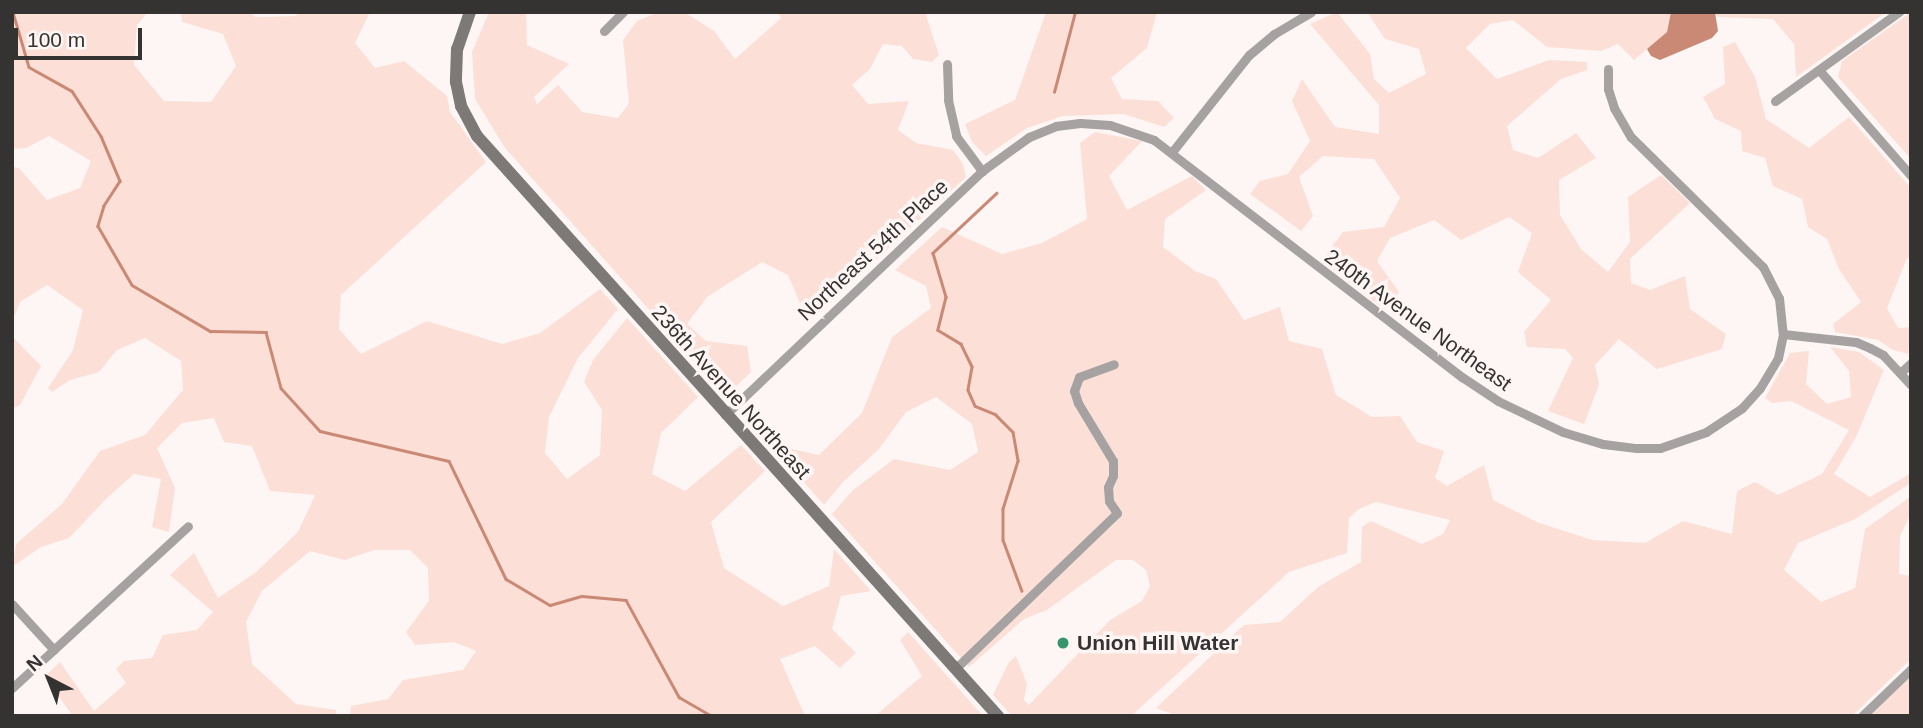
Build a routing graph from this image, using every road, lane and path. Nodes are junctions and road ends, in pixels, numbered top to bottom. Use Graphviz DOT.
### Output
graph roads {
  1 [pos="470,12"];
  2 [pos="623,12"];
  3 [pos="1311,12"];
  4 [pos="1899,12"];
  5 [pos="604,31"];
  6 [pos="947,64"];
  7 [pos="1608,69"];
  8 [pos="1819,70"];
  9 [pos="1775,101"];
  10 [pos="1056,126"];
  11 [pos="1172,152"];
  12 [pos="982,171"];
  13 [pos="1911,176"];
  14 [pos="1783,334"];
  15 [pos="1911,363"];
  16 [pos="1114,364"];
  17 [pos="1900,373"];
  18 [pos="1911,386"];
  19 [pos="725,415"];
  20 [pos="188,526"];
  21 [pos="12,604"];
  22 [pos="54,650"];
  23 [pos="956,668"];
  24 [pos="1911,669"];
  25 [pos="12,688"];
  26 [pos="998,716"];
  27 [pos="1862,716"];
  1 -- 19 [label="street, 236th Avenue Northeast"];
  2 -- 5 [label="street"];
  3 -- 11 [label="street"];
  4 -- 8 [label="street"];
  6 -- 12 [label="street"];
  7 -- 14 [label="street"];
  8 -- 9 [label="street"];
  8 -- 13 [label="street"];
  10 -- 11 [label="street, 240th Avenue Northeast"];
  10 -- 12 [label="street, Northeast 54th Place"];
  11 -- 14 [label="street, 240th Avenue Northeast"];
  12 -- 19 [label="street, Northeast 54th Place"];
  14 -- 17 [label="street"];
  15 -- 17 [label="street"];
  16 -- 23 [label="street"];
  17 -- 18 [label="street"];
  19 -- 23 [label="street, 236th Avenue Northeast"];
  20 -- 22 [label="street"];
  21 -- 22 [label="street"];
  22 -- 25 [label="street"];
  23 -- 26 [label="street, 236th Avenue Northeast"];
  24 -- 27 [label="street"];
}
